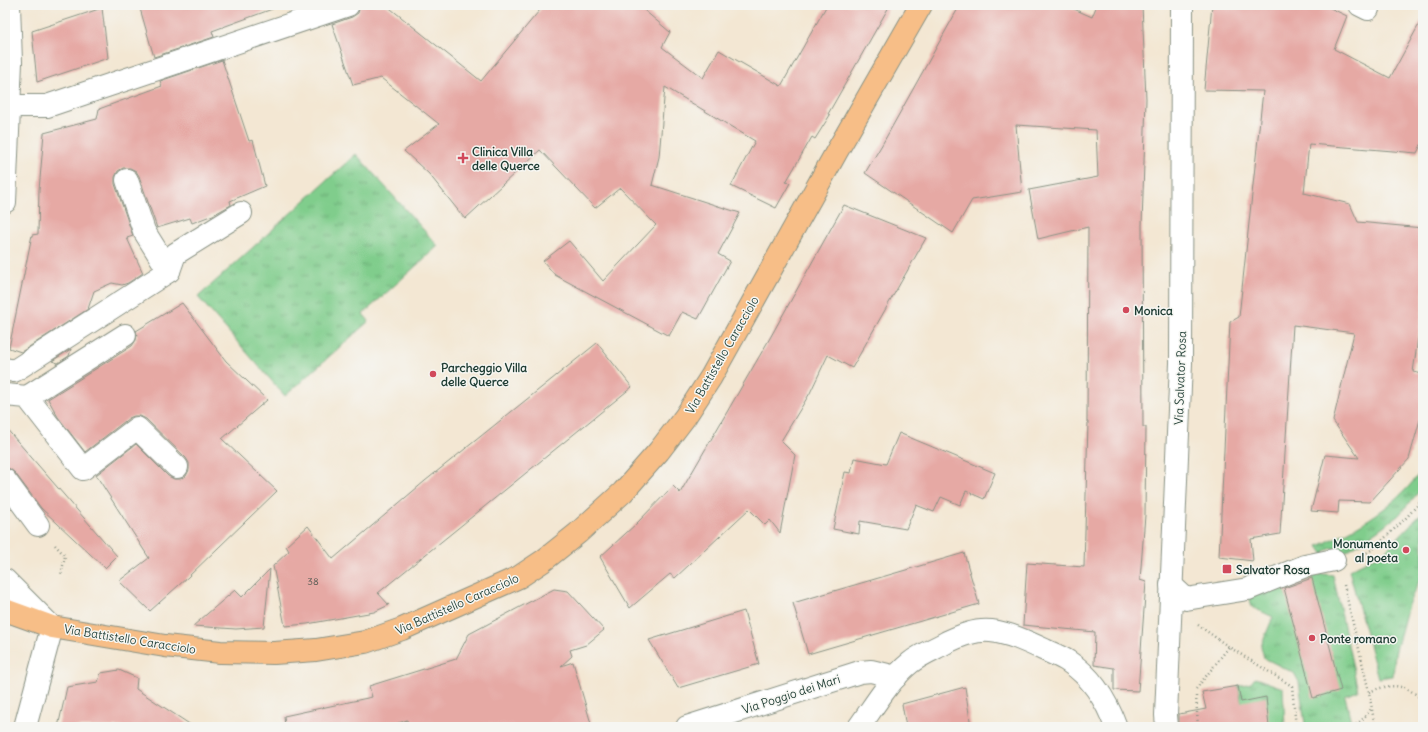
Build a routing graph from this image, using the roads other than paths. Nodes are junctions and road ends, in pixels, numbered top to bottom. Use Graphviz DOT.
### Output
graph roads {
  1 [pos="9,5"];
  2 [pos="348,5"];
  3 [pos="921,5"];
  4 [pos="1182,5"];
  5 [pos="9,106"];
  6 [pos="127,180"];
  7 [pos="5,202"];
  8 [pos="241,213"];
  9 [pos="169,271"];
  10 [pos="125,335"];
  11 [pos="9,370"];
  12 [pos="13,396"];
  13 [pos="177,467"];
  14 [pos="5,480"];
  15 [pos="38,525"];
  16 [pos="1334,560"];
  17 [pos="5,580"];
  18 [pos="1171,585"];
  19 [pos="5,610"];
  20 [pos="52,627"];
  21 [pos="896,677"];
  22 [pos="25,727"];
  23 [pos="687,727"];
  24 [pos="859,727"];
  25 [pos="1116,727"];
  26 [pos="1167,727"];
  1 -- 5 [label="street"];
  2 -- 5 [label="street"];
  3 -- 20 [label="main road, Via Battistello Caracciolo"];
  4 -- 18 [label="street, Via Salvator Rosa"];
  5 -- 7 [label="street"];
  6 -- 9 [label="street"];
  8 -- 9 [label="street"];
  9 -- 11 [label="street"];
  10 -- 12 [label="street"];
  12 -- 13 [label="street"];
  14 -- 15 [label="street"];
  16 -- 18 [label="street"];
  17 -- 20 [label="street"];
  18 -- 26 [label="street, Via Salvator Rosa"];
  19 -- 20 [label="main road, Via Battistello Caracciolo"];
  20 -- 22 [label="street"];
  21 -- 23 [label="street, Via Poggio dei Mari"];
  21 -- 24 [label="street"];
  21 -- 25 [label="street"];
}
